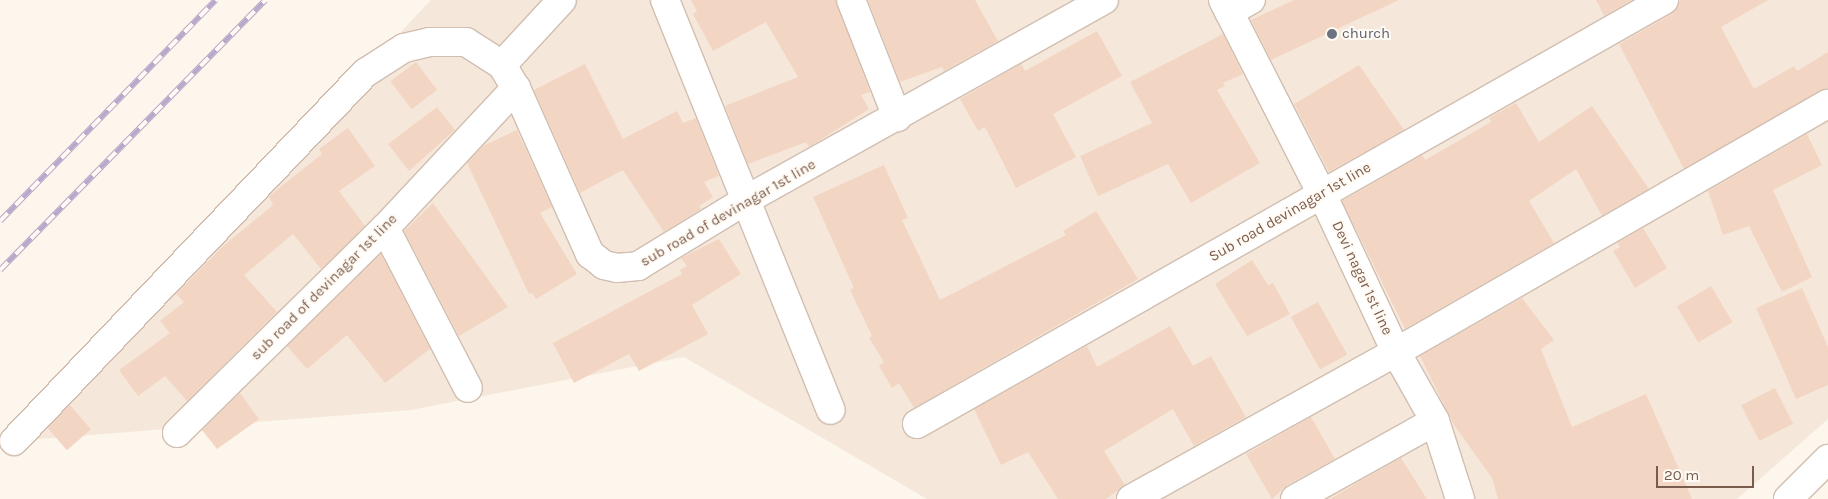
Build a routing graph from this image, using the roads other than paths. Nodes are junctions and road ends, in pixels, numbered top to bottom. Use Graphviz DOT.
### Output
graph roads {
  1 [pos="562,0"];
  2 [pos="665,0"];
  3 [pos="851,0"];
  4 [pos="1104,0"];
  5 [pos="1664,0"];
  6 [pos="1234,4"];
  7 [pos="502,65"];
  8 [pos="516,88"];
  9 [pos="1828,104"];
  10 [pos="897,118"];
  11 [pos="1322,194"];
  12 [pos="746,200"];
  13 [pos="385,228"];
  14 [pos="1396,352"];
  15 [pos="468,388"];
  16 [pos="831,410"];
  17 [pos="1436,421"];
  18 [pos="917,424"];
  19 [pos="177,433"];
  20 [pos="14,441"];
  21 [pos="1828,459"];
  22 [pos="1131,499"];
  23 [pos="1295,499"];
  24 [pos="1460,499"];
  25 [pos="1788,499"];
  1 -- 7 [label="street"];
  2 -- 12 [label="street"];
  3 -- 10 [label="street"];
  4 -- 10 [label="street, sub road of devinagar 1st line"];
  5 -- 11 [label="street, Sub road devinagar 1st line"];
  6 -- 11 [label="street, Devi nagar 1st line"];
  7 -- 8 [label="street"];
  7 -- 20 [label="street"];
  8 -- 12 [label="street, sub road of devinagar 1st line"];
  8 -- 13 [label="street, sub road of devinagar 1st line"];
  9 -- 14 [label="street"];
  10 -- 12 [label="street, sub road of devinagar 1st line"];
  11 -- 14 [label="street, Devi nagar 1st line"];
  11 -- 18 [label="street, Sub road devinagar 1st line"];
  12 -- 16 [label="street"];
  13 -- 15 [label="street"];
  13 -- 19 [label="street, sub road of devinagar 1st line"];
  14 -- 17 [label="street, Devi nagar 1st line"];
  14 -- 22 [label="street"];
  17 -- 23 [label="street"];
  17 -- 24 [label="street"];
  21 -- 25 [label="street"];
}
